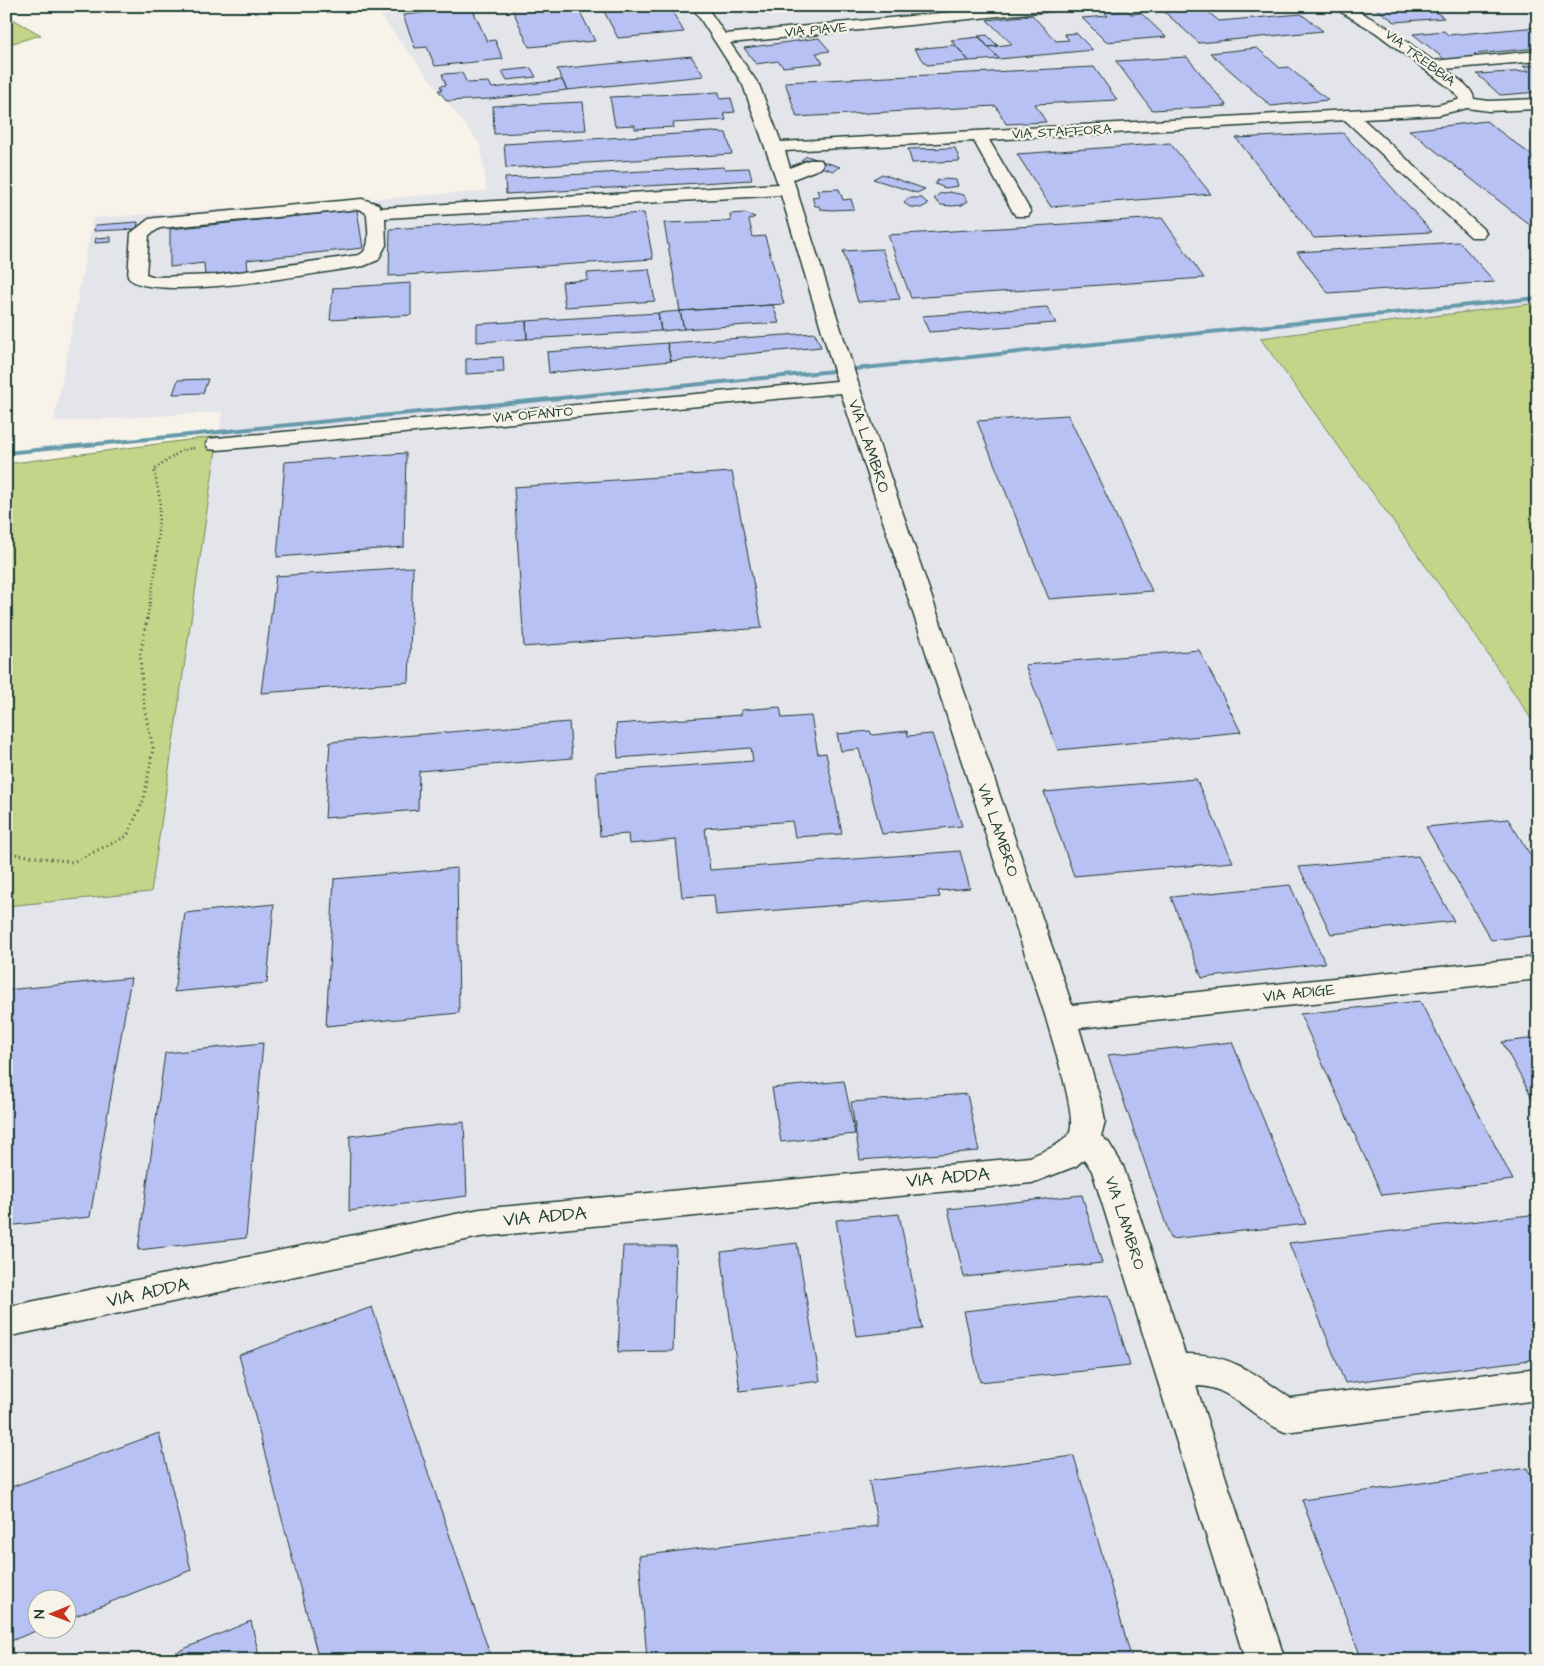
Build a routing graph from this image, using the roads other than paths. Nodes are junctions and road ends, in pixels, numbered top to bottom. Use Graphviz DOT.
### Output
graph roads {
  1 [pos="699,6"];
  2 [pos="1060,6"];
  3 [pos="1338,6"];
  4 [pos="721,39"];
  5 [pos="1538,56"];
  6 [pos="1430,66"];
  7 [pos="1465,103"];
  8 [pos="1536,106"];
  9 [pos="1350,115"];
  10 [pos="979,136"];
  11 [pos="842,144"];
  12 [pos="774,148"];
  13 [pos="785,183"];
  14 [pos="1022,212"];
  15 [pos="376,214"];
  16 [pos="1477,233"];
  17 [pos="846,376"];
  18 [pos="217,444"];
  19 [pos="1538,968"];
  20 [pos="1061,1018"];
  21 [pos="1084,1140"];
  22 [pos="6,1322"];
  23 [pos="1173,1371"];
  24 [pos="1538,1384"];
  25 [pos="1265,1660"];
  1 -- 4 [label="street, VIA LAMBRO"];
  2 -- 4 [label="street, VIA PIAVE"];
  3 -- 6 [label="street, VIA TREBBIA"];
  4 -- 12 [label="street, VIA LAMBRO"];
  5 -- 6 [label="street"];
  6 -- 7 [label="street, VIA TREBBIA"];
  7 -- 8 [label="street, VIA STAFFORA"];
  7 -- 9 [label="street, VIA STAFFORA"];
  9 -- 10 [label="street, VIA STAFFORA"];
  9 -- 16 [label="street"];
  10 -- 11 [label="street, VIA STAFFORA"];
  10 -- 14 [label="street"];
  11 -- 12 [label="street, VIA STAFFORA"];
  11 -- 13 [label="street"];
  12 -- 13 [label="street, VIA LAMBRO"];
  13 -- 15 [label="street"];
  13 -- 17 [label="street, VIA LAMBRO"];
  15 -- 15 [label="street"];
  17 -- 18 [label="street, VIA OFANTO"];
  17 -- 20 [label="street, VIA LAMBRO"];
  19 -- 20 [label="street, VIA ADIGE"];
  20 -- 21 [label="street, VIA LAMBRO"];
  21 -- 22 [label="street, VIA ADDA"];
  21 -- 23 [label="street, VIA LAMBRO"];
  23 -- 24 [label="street"];
  23 -- 25 [label="street, VIA LAMBRO"];
}
